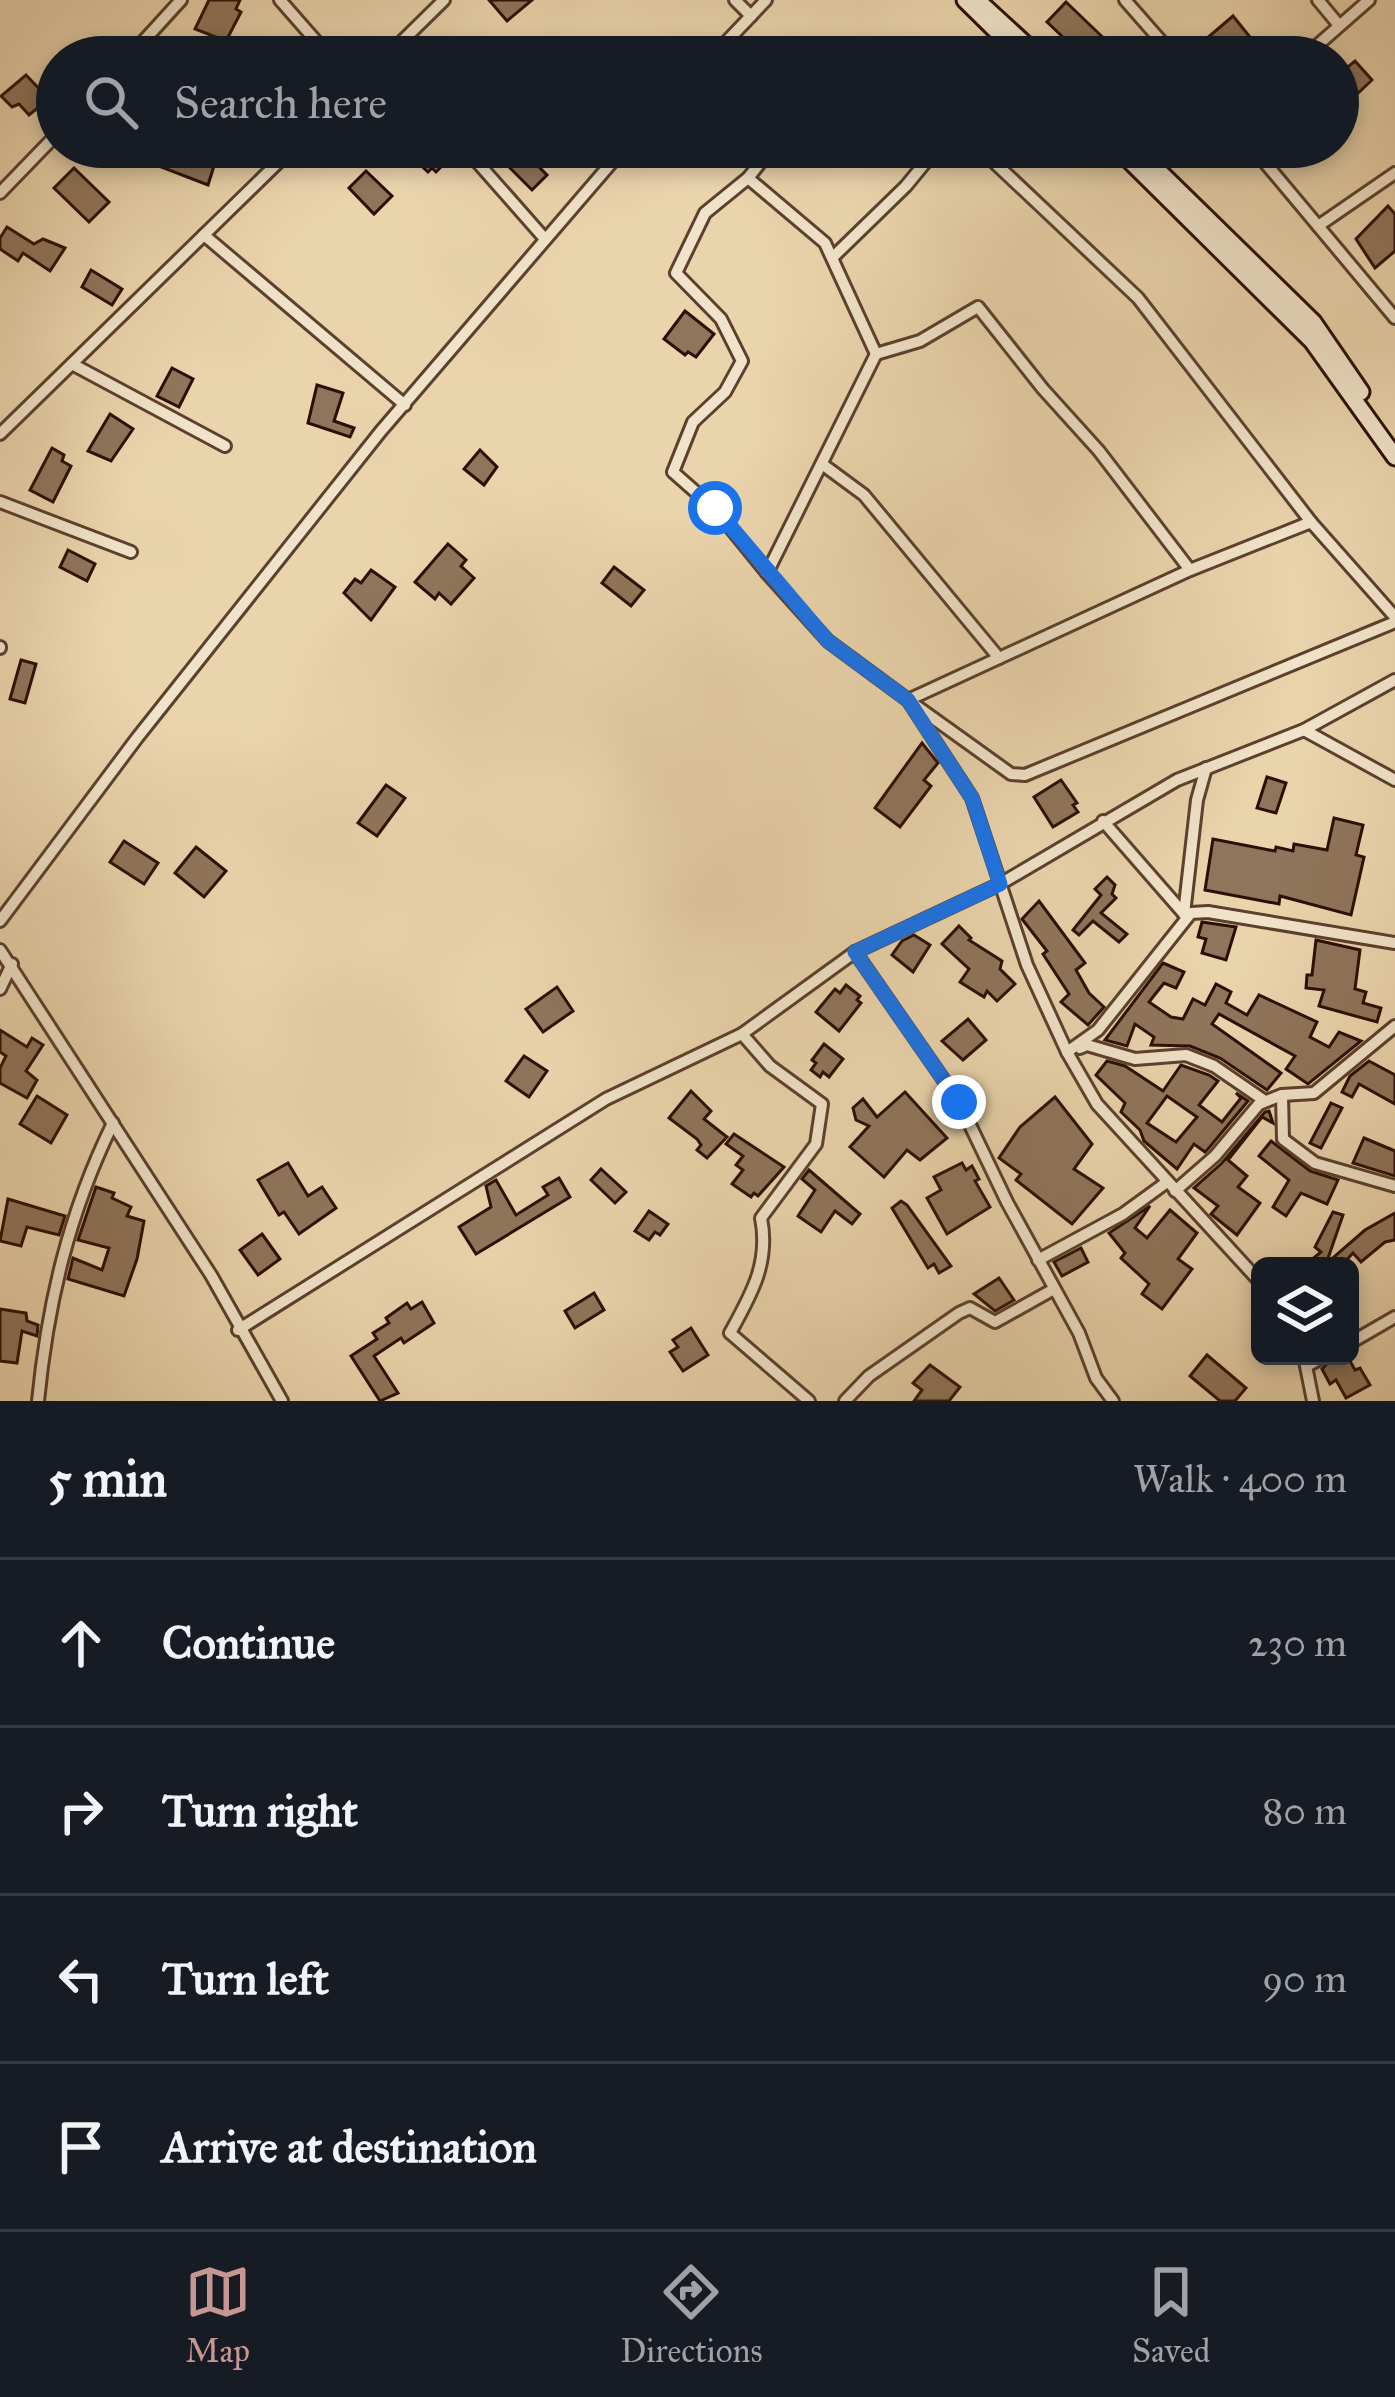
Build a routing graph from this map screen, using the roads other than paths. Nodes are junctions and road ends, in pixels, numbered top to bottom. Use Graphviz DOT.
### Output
graph roads {
  1 [pos="182,0"];
  2 [pos="280,0"];
  3 [pos="444,0"];
  4 [pos="735,0"];
  5 [pos="766,0"];
  6 [pos="965,0"];
  7 [pos="977,0"];
  8 [pos="1125,0"];
  9 [pos="1318,0"];
  10 [pos="1369,0"];
  11 [pos="751,16"];
  12 [pos="1338,24"];
  13 [pos="149,36"];
  14 [pos="312,36"];
  15 [pos="407,36"];
  16 [pos="732,36"];
  17 [pos="1002,36"];
  18 [pos="1016,36"];
  19 [pos="1157,36"];
  20 [pos="1326,36"];
  21 [pos="36,156"];
  22 [pos="273,168"];
  23 [pos="482,168"];
  24 [pos="607,168"];
  25 [pos="756,168"];
  26 [pos="921,168"];
  27 [pos="1000,168"];
  28 [pos="1137,168"];
  29 [pos="1155,168"];
  30 [pos="1270,168"];
  31 [pos="1395,173"];
  32 [pos="748,178"];
  33 [pos="0,193"];
  34 [pos="1318,226"];
  35 [pos="204,235"];
  36 [pos="545,239"];
  37 [pos="832,257"];
  38 [pos="1395,318"];
  39 [pos="876,354"];
  40 [pos="72,364"];
  41 [pos="405,404"];
  42 [pos="0,434"];
  43 [pos="1395,438"];
  44 [pos="225,446"];
  45 [pos="1395,457"];
  46 [pos="822,464"];
  47 [pos="0,502"];
  48 [pos="1310,522"];
  49 [pos="131,552"];
  50 [pos="1190,570"];
  51 [pos="767,573"];
  52 [pos="1395,619"];
  53 [pos="999,658"];
  54 [pos="1395,680"];
  55 [pos="908,700"];
  56 [pos="1304,730"];
  57 [pos="1206,768"];
  58 [pos="1395,780"];
  59 [pos="1103,821"];
  60 [pos="1000,884"];
  61 [pos="1186,916"];
  62 [pos="0,921"];
  63 [pos="1395,943"];
  64 [pos="0,950"];
  65 [pos="855,952"];
  66 [pos="12,964"];
  67 [pos="0,989"];
  68 [pos="1395,1026"];
  69 [pos="742,1034"];
  70 [pos="1067,1052"];
  71 [pos="1282,1095"];
  72 [pos="1265,1101"];
  73 [pos="113,1123"];
  74 [pos="1171,1186"];
  75 [pos="1395,1186"];
  76 [pos="1038,1260"];
  77 [pos="1251,1272"];
  78 [pos="1054,1288"];
  79 [pos="1395,1317"];
  80 [pos="238,1330"];
  81 [pos="1359,1337"];
  82 [pos="1307,1365"];
  83 [pos="38,1401"];
  84 [pos="282,1401"];
  85 [pos="809,1401"];
  86 [pos="845,1401"];
  87 [pos="1113,1401"];
  88 [pos="1313,1401"];
  1 -- 13 [label="street"];
  2 -- 14 [label="street"];
  3 -- 15 [label="street"];
  4 -- 11 [label="street"];
  5 -- 11 [label="street"];
  6 -- 17 [label="main road"];
  7 -- 18 [label="main road"];
  8 -- 19 [label="street"];
  9 -- 12 [label="street"];
  10 -- 12 [label="street"];
  11 -- 16 [label="street"];
  12 -- 20 [label="street"];
  21 -- 33 [label="street"];
  22 -- 35 [label="street"];
  23 -- 36 [label="street"];
  24 -- 36 [label="street"];
  25 -- 32 [label="street"];
  26 -- 37 [label="street"];
  27 -- 48 [label="street"];
  28 -- 45 [label="main road"];
  29 -- 43 [label="main road"];
  30 -- 34 [label="street"];
  31 -- 34 [label="street"];
  32 -- 37 [label="street"];
  32 -- 51 [label="street"];
  34 -- 38 [label="street"];
  35 -- 40 [label="street"];
  35 -- 41 [label="street"];
  36 -- 41 [label="street"];
  37 -- 39 [label="street"];
  39 -- 46 [label="street"];
  39 -- 50 [label="street"];
  40 -- 42 [label="street"];
  40 -- 44 [label="street"];
  41 -- 62 [label="street"];
  46 -- 51 [label="street"];
  46 -- 53 [label="street"];
  47 -- 49 [label="street"];
  48 -- 50 [label="street"];
  48 -- 52 [label="street"];
  50 -- 53 [label="street"];
  51 -- 55 [label="street"];
  52 -- 55 [label="street"];
  53 -- 55 [label="street"];
  54 -- 56 [label="street"];
  55 -- 60 [label="street"];
  56 -- 57 [label="street"];
  56 -- 58 [label="street"];
  57 -- 59 [label="street"];
  57 -- 61 [label="street"];
  59 -- 60 [label="street"];
  59 -- 61 [label="street"];
  60 -- 65 [label="street"];
  60 -- 70 [label="street"];
  61 -- 63 [label="street"];
  61 -- 70 [label="street"];
  64 -- 66 [label="street"];
  65 -- 69 [label="street"];
  65 -- 76 [label="street"];
  66 -- 67 [label="street"];
  66 -- 73 [label="street"];
  68 -- 71 [label="street"];
  69 -- 80 [label="street"];
  69 -- 85 [label="street"];
  70 -- 72 [label="street"];
  70 -- 74 [label="street"];
  71 -- 72 [label="street"];
  71 -- 75 [label="street"];
  72 -- 74 [label="street"];
  73 -- 80 [label="street"];
  73 -- 83 [label="street"];
  74 -- 76 [label="street"];
  74 -- 77 [label="street"];
  76 -- 78 [label="street"];
  78 -- 86 [label="street"];
  78 -- 87 [label="street"];
  79 -- 81 [label="street"];
  80 -- 84 [label="street"];
  82 -- 88 [label="street"];
}
